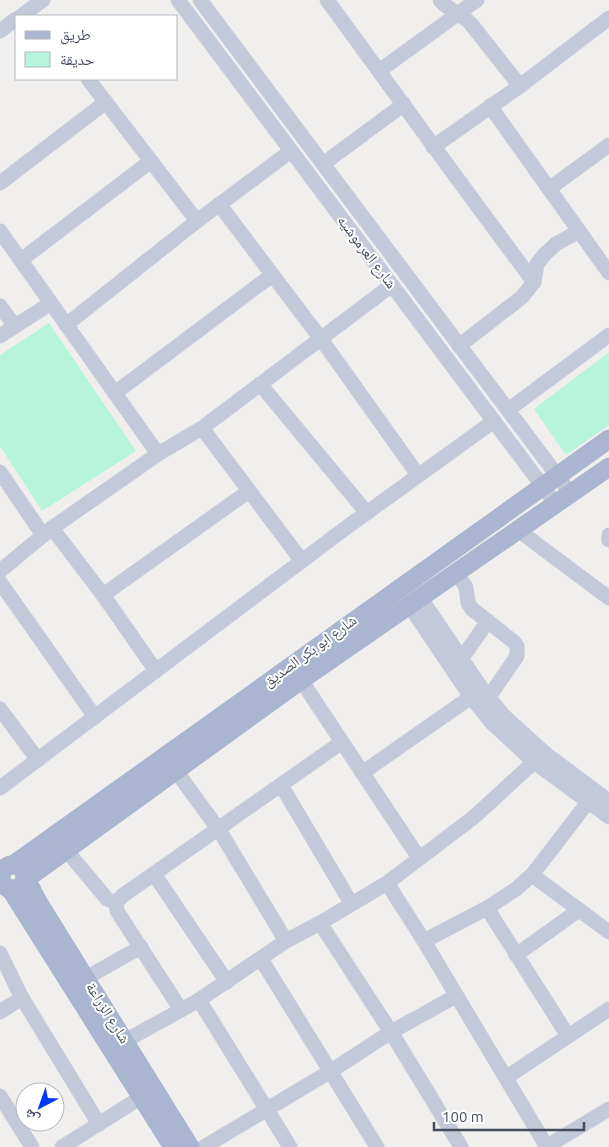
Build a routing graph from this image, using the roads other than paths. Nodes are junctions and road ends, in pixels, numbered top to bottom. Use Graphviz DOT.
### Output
graph roads {
  1 [pos="178,0"];
  2 [pos="200,0"];
  3 [pos="327,0"];
  4 [pos="440,0"];
  5 [pos="477,0"];
  6 [pos="457,14"];
  7 [pos="609,18"];
  8 [pos="15,20"];
  9 [pos="0,31"];
  10 [pos="379,71"];
  11 [pos="89,80"];
  12 [pos="520,86"];
  13 [pos="106,102"];
  14 [pos="404,104"];
  15 [pos="490,106"];
  16 [pos="609,145"];
  17 [pos="433,147"];
  18 [pos="291,151"];
  19 [pos="151,161"];
  20 [pos="323,164"];
  21 [pos="0,183"];
  22 [pos="550,188"];
  23 [pos="342,189"];
  24 [pos="327,198"];
  25 [pos="219,204"];
  26 [pos="197,221"];
  27 [pos="0,231"];
  28 [pos="579,231"];
  29 [pos="21,260"];
  30 [pos="609,273"];
  31 [pos="272,275"];
  32 [pos="534,282"];
  33 [pos="392,285"];
  34 [pos="51,303"];
  35 [pos="0,306"];
  36 [pos="66,324"];
  37 [pos="15,326"];
  38 [pos="609,335"];
  39 [pos="0,336"];
  40 [pos="321,339"];
  41 [pos="459,346"];
  42 [pos="260,384"];
  43 [pos="115,393"];
  44 [pos="508,410"];
  45 [pos="494,421"];
  46 [pos="202,428"];
  47 [pos="609,439"];
  48 [pos="158,454"];
  49 [pos="609,467"];
  50 [pos="0,472"];
  51 [pos="418,475"];
  52 [pos="550,481"];
  53 [pos="249,491"];
  54 [pos="563,499"];
  55 [pos="367,513"];
  56 [pos="518,530"];
  57 [pos="47,531"];
  58 [pos="609,535"];
  59 [pos="609,540"];
  60 [pos="302,561"];
  61 [pos="0,571"];
  62 [pos="456,573"];
  63 [pos="0,582"];
  64 [pos="103,595"];
  65 [pos="609,598"];
  66 [pos="415,601"];
  67 [pos="488,621"];
  68 [pos="462,658"];
  69 [pos="156,671"];
  70 [pos="301,680"];
  71 [pos="471,696"];
  72 [pos="489,698"];
  73 [pos="0,709"];
  74 [pos="95,717"];
  75 [pos="342,742"];
  76 [pos="38,760"];
  77 [pos="534,762"];
  78 [pos="176,771"];
  79 [pos="362,773"];
  80 [pos="281,785"];
  81 [pos="0,788"];
  82 [pos="609,801"];
  83 [pos="588,802"];
  84 [pos="609,817"];
  85 [pos="219,830"];
  86 [pos="66,850"];
  87 [pos="419,858"];
  88 [pos="154,874"];
  89 [pos="532,875"];
  90 [pos="6,876"];
  91 [pos="387,883"];
  92 [pos="116,903"];
  93 [pos="351,903"];
  94 [pos="487,908"];
  95 [pos="579,910"];
  96 [pos="320,923"];
  97 [pos="609,932"];
  98 [pos="286,941"];
  99 [pos="424,941"];
  100 [pos="141,947"];
  101 [pos="0,953"];
  102 [pos="516,955"];
  103 [pos="261,959"];
  104 [pos="86,978"];
  105 [pos="227,982"];
  106 [pos="456,996"];
  107 [pos="22,998"];
  108 [pos="199,1000"];
  109 [pos="609,1008"];
  110 [pos="181,1010"];
  111 [pos="0,1012"];
  112 [pos="391,1032"];
  113 [pos="568,1036"];
  114 [pos="125,1041"];
  115 [pos="331,1071"];
  116 [pos="507,1077"];
  117 [pos="149,1093"];
  118 [pos="0,1096"];
  119 [pos="609,1109"];
  120 [pos="266,1110"];
  121 [pos="98,1124"];
  122 [pos="85,1141"];
  123 [pos="32,1147"];
  124 [pos="62,1147"];
  125 [pos="173,1147"];
  126 [pos="190,1147"];
  127 [pos="204,1147"];
  128 [pos="290,1147"];
  129 [pos="377,1147"];
  130 [pos="461,1147"];
  131 [pos="547,1147"];
  1 -- 18 [label="street, شارع العرموشيه"];
  2 -- 20 [label="street, شارع العرموشيه"];
  3 -- 10 [label="street"];
  4 -- 6 [label="street"];
  5 -- 6 [label="street"];
  6 -- 10 [label="street"];
  6 -- 12 [label="street"];
  7 -- 12 [label="street"];
  8 -- 9 [label="street"];
  10 -- 14 [label="street"];
  11 -- 13 [label="street"];
  12 -- 15 [label="street"];
  13 -- 19 [label="street"];
  13 -- 21 [label="street"];
  14 -- 17 [label="street"];
  14 -- 20 [label="street"];
  15 -- 17 [label="street"];
  15 -- 22 [label="street"];
  16 -- 22 [label="street"];
  17 -- 32 [label="street"];
  18 -- 24 [label="street, شارع العرموشيه"];
  18 -- 25 [label="street"];
  19 -- 26 [label="street"];
  19 -- 29 [label="street"];
  20 -- 23 [label="street, شارع العرموشيه"];
  22 -- 28 [label="street"];
  23 -- 24 [label="street"];
  23 -- 41 [label="street, شارع العرموشيه"];
  24 -- 33 [label="street, شارع العرموشيه"];
  25 -- 26 [label="street"];
  25 -- 31 [label="street"];
  26 -- 36 [label="street"];
  27 -- 29 [label="street"];
  28 -- 30 [label="street"];
  28 -- 32 [label="street"];
  29 -- 34 [label="street"];
  31 -- 40 [label="street"];
  31 -- 43 [label="street"];
  32 -- 41 [label="street"];
  33 -- 40 [label="street"];
  33 -- 45 [label="street, شارع العرموشيه"];
  34 -- 36 [label="street"];
  34 -- 37 [label="street"];
  35 -- 37 [label="street"];
  36 -- 43 [label="street"];
  37 -- 39 [label="street"];
  38 -- 44 [label="street"];
  40 -- 42 [label="street"];
  40 -- 51 [label="street"];
  41 -- 44 [label="street, شارع العرموشيه"];
  42 -- 46 [label="street"];
  42 -- 55 [label="street"];
  43 -- 48 [label="street"];
  44 -- 52 [label="street, شارع العرموشيه"];
  45 -- 51 [label="street"];
  45 -- 52 [label="street, شارع العرموشيه"];
  46 -- 48 [label="street"];
  46 -- 53 [label="street"];
  47 -- 52 [label="main road, شارع ابو بكر الصديق"];
  48 -- 57 [label="street"];
  49 -- 54 [label="main road, شارع ابو بكر الصديق"];
  50 -- 57 [label="street"];
  51 -- 55 [label="street"];
  52 -- 54 [label="street, شارع العرموشيه"];
  52 -- 90 [label="main road, شارع ابو بكر الصديق"];
  53 -- 60 [label="street"];
  53 -- 64 [label="street"];
  54 -- 56 [label="main road, شارع ابو بكر الصديق"];
  55 -- 60 [label="street"];
  56 -- 62 [label="main road, شارع ابو بكر الصديق"];
  56 -- 65 [label="street"];
  57 -- 61 [label="street"];
  57 -- 64 [label="street"];
  58 -- 59 [label="street"];
  60 -- 69 [label="street"];
  62 -- 66 [label="main road, شارع ابو بكر الصديق"];
  62 -- 67 [label="street"];
  63 -- 74 [label="street"];
  64 -- 69 [label="street"];
  66 -- 68 [label="street"];
  66 -- 70 [label="main road, شارع ابو بكر الصديق"];
  66 -- 71 [label="street"];
  67 -- 68 [label="street"];
  67 -- 72 [label="street"];
  68 -- 72 [label="street"];
  69 -- 74 [label="street"];
  70 -- 75 [label="street"];
  70 -- 78 [label="main road, شارع ابو بكر الصديق"];
  71 -- 77 [label="street"];
  71 -- 79 [label="street"];
  72 -- 82 [label="street"];
  73 -- 76 [label="street"];
  74 -- 76 [label="street"];
  75 -- 79 [label="street"];
  75 -- 80 [label="street"];
  76 -- 81 [label="street"];
  77 -- 83 [label="street"];
  77 -- 87 [label="street"];
  78 -- 85 [label="street"];
  78 -- 86 [label="main road, شارع ابو بكر الصديق"];
  79 -- 87 [label="street"];
  80 -- 85 [label="street"];
  80 -- 93 [label="street"];
  83 -- 84 [label="street"];
  83 -- 89 [label="street"];
  85 -- 88 [label="street"];
  85 -- 98 [label="street"];
  86 -- 90 [label="main road, شارع ابو بكر الصديق"];
  86 -- 92 [label="street"];
  87 -- 91 [label="street"];
  88 -- 92 [label="street"];
  88 -- 105 [label="street"];
  89 -- 94 [label="street"];
  89 -- 95 [label="street"];
  90 -- 104 [label="main road, شارع الزراعة"];
  90 -- 117 [label="main road, شارع الزراعة"];
  91 -- 93 [label="street"];
  91 -- 99 [label="street"];
  92 -- 100 [label="street"];
  93 -- 96 [label="street"];
  94 -- 99 [label="street"];
  94 -- 102 [label="street"];
  95 -- 97 [label="street"];
  95 -- 102 [label="street"];
  96 -- 98 [label="street"];
  96 -- 112 [label="street"];
  98 -- 103 [label="street"];
  99 -- 106 [label="street"];
  100 -- 104 [label="street"];
  100 -- 110 [label="street"];
  101 -- 107 [label="street"];
  102 -- 113 [label="street"];
  103 -- 105 [label="street"];
  103 -- 115 [label="street"];
  104 -- 114 [label="main road, شارع الزراعة"];
  105 -- 108 [label="street"];
  106 -- 112 [label="street"];
  106 -- 116 [label="street"];
  107 -- 111 [label="street"];
  107 -- 121 [label="street"];
  108 -- 110 [label="street"];
  108 -- 120 [label="street"];
  109 -- 113 [label="street"];
  110 -- 114 [label="street"];
  112 -- 115 [label="street"];
  112 -- 130 [label="street"];
  113 -- 116 [label="street"];
  114 -- 117 [label="main road, شارع الزراعة"];
  115 -- 120 [label="street"];
  115 -- 129 [label="street"];
  116 -- 131 [label="street"];
  117 -- 121 [label="street"];
  117 -- 125 [label="main road, شارع الزراعة"];
  117 -- 126 [label="main road, شارع الزراعة"];
  118 -- 123 [label="street"];
  119 -- 131 [label="street"];
  120 -- 127 [label="street"];
  120 -- 128 [label="street"];
  121 -- 122 [label="street"];
  122 -- 124 [label="street"];
}
